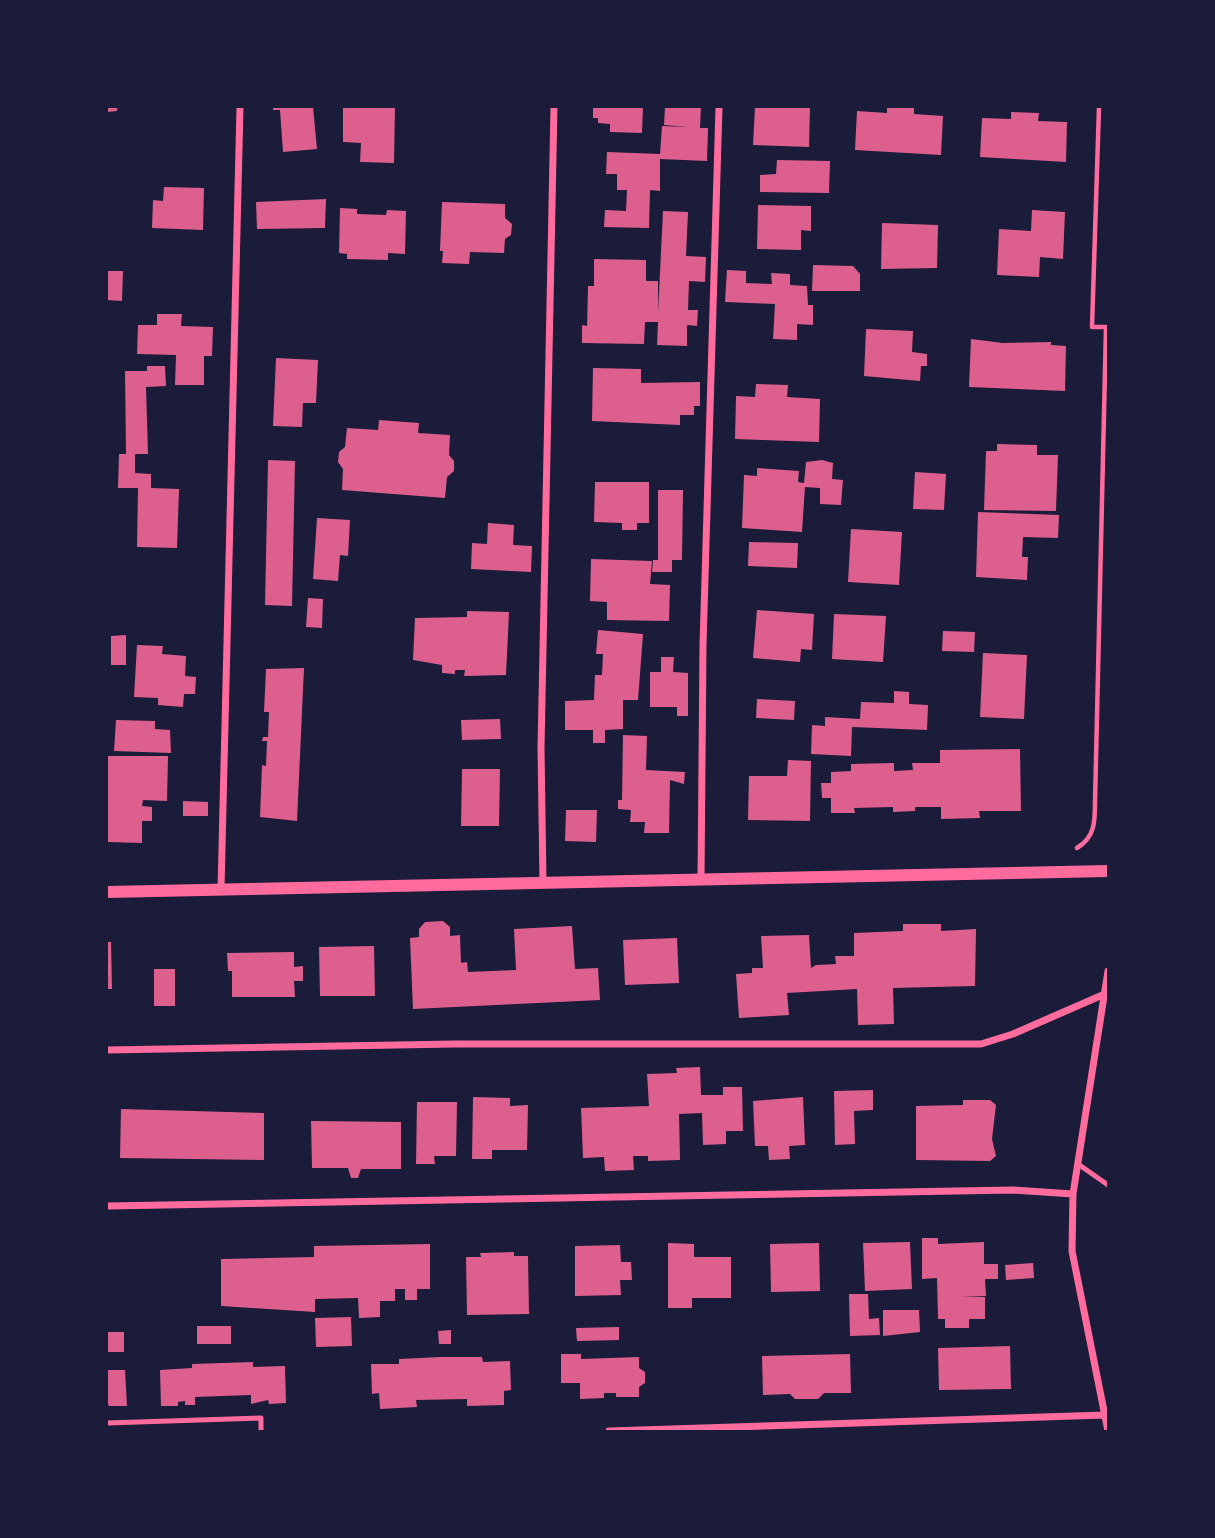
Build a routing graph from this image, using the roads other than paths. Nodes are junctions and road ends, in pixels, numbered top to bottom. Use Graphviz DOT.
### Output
graph roads {
  1 [pos="240,107"];
  2 [pos="554,107"];
  3 [pos="719,107"];
  4 [pos="1108,871"];
  5 [pos="701,879"];
  6 [pos="542,883"];
  7 [pos="221,889"];
  8 [pos="107,892"];
  9 [pos="1108,971"];
  10 [pos="1107,993"];
  11 [pos="107,1050"];
  12 [pos="1078,1164"];
  13 [pos="1108,1185"];
  14 [pos="1073,1194"];
  15 [pos="107,1206"];
  16 [pos="1105,1415"];
  17 [pos="107,1423"];
  18 [pos="261,1431"];
  19 [pos="609,1431"];
  20 [pos="1108,1431"];
  1 -- 7 [label="street"];
  2 -- 6 [label="street"];
  3 -- 5 [label="street"];
  4 -- 5 [label="street"];
  5 -- 6 [label="street"];
  6 -- 7 [label="street"];
  7 -- 8 [label="street"];
  9 -- 10 [label="street"];
  10 -- 11 [label="street"];
  10 -- 12 [label="street"];
  12 -- 13 [label="lane"];
  12 -- 14 [label="street"];
  14 -- 15 [label="street"];
  14 -- 16 [label="street"];
  16 -- 19 [label="street"];
  16 -- 20 [label="street"];
  17 -- 18 [label="lane"];
}
